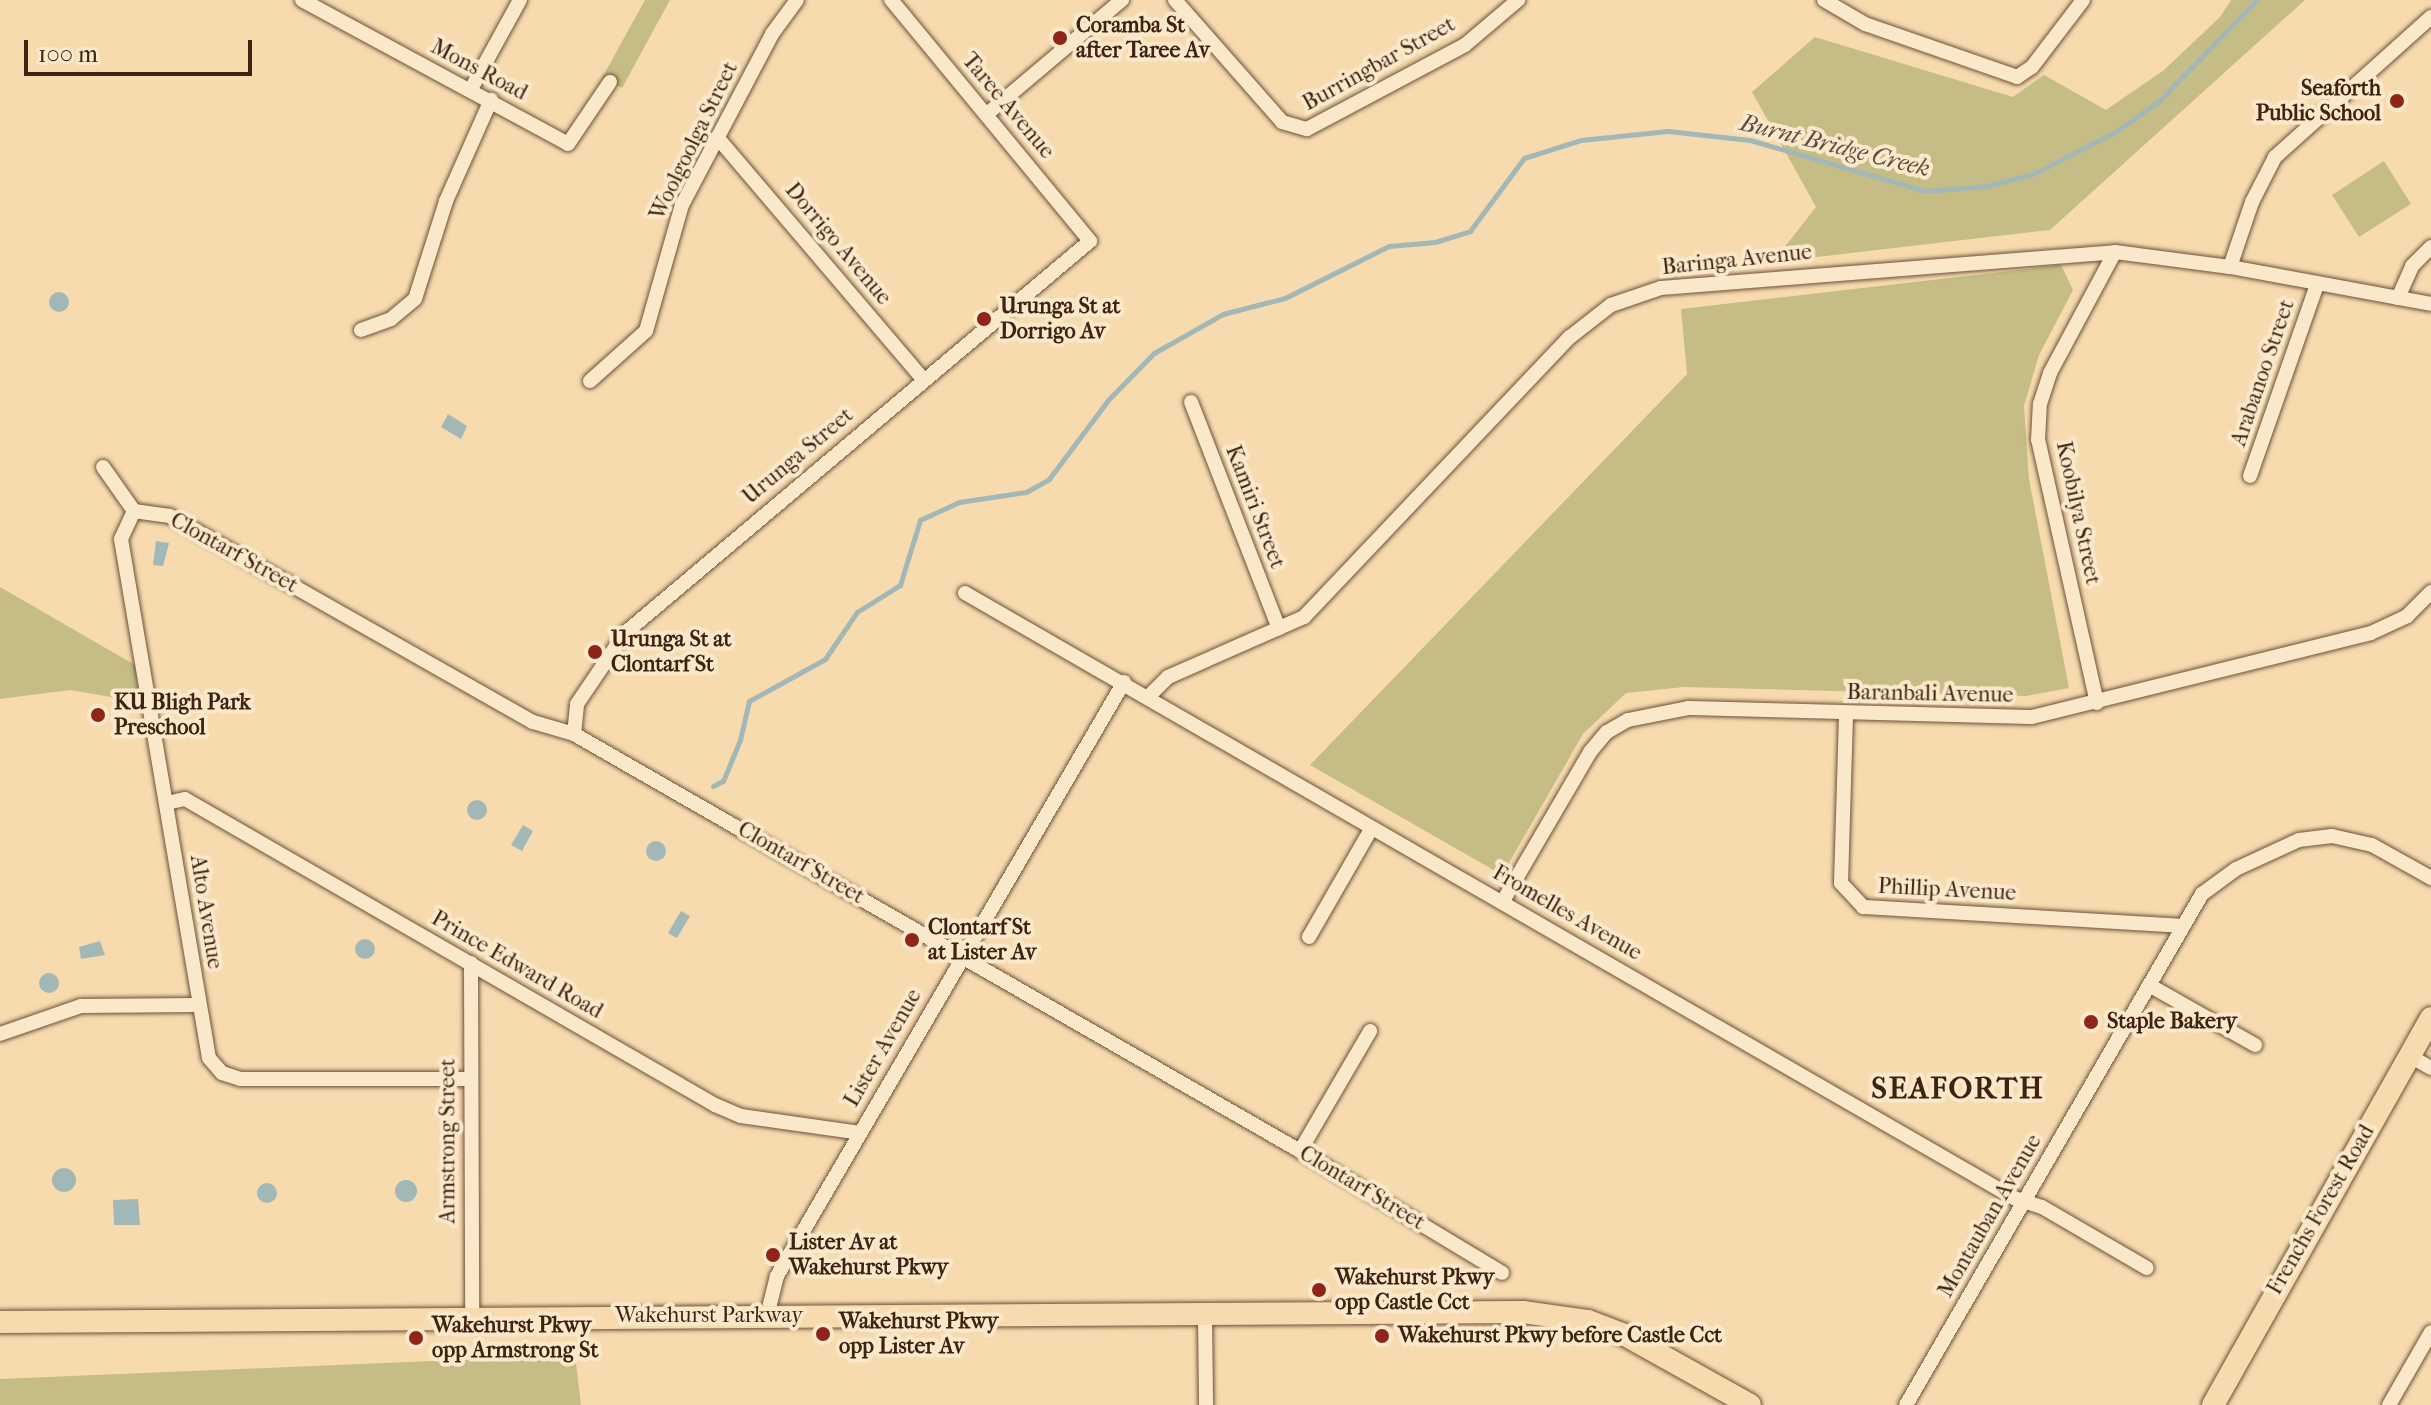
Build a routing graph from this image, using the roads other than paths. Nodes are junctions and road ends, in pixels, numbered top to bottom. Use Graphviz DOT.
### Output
graph roads {
  1 [pos="302,0"];
  2 [pos="520,0"];
  3 [pos="797,0"];
  4 [pos="891,0"];
  5 [pos="1122,0"];
  6 [pos="1175,0"];
  7 [pos="1518,0"];
  8 [pos="1824,0"];
  9 [pos="2083,0"];
  10 [pos="2431,17"];
  11 [pos="610,82"];
  12 [pos="471,89"];
  13 [pos="491,100"];
  14 [pos="987,114"];
  15 [pos="717,137"];
  16 [pos="1090,241"];
  17 [pos="2431,247"];
  18 [pos="2115,252"];
  19 [pos="2230,267"];
  20 [pos="2317,285"];
  21 [pos="2398,298"];
  22 [pos="2431,304"];
  23 [pos="361,330"];
  24 [pos="924,380"];
  25 [pos="590,381"];
  26 [pos="1191,402"];
  27 [pos="103,467"];
  28 [pos="2250,476"];
  29 [pos="134,511"];
  30 [pos="2431,592"];
  31 [pos="965,593"];
  32 [pos="1279,629"];
  33 [pos="1124,682"];
  34 [pos="1148,697"];
  35 [pos="2097,703"];
  36 [pos="1846,715"];
  37 [pos="574,734"];
  38 [pos="167,803"];
  39 [pos="1371,829"];
  40 [pos="2431,878"];
  41 [pos="1503,901"];
  42 [pos="2181,926"];
  43 [pos="1309,937"];
  44 [pos="961,956"];
  45 [pos="471,963"];
  46 [pos="2149,985"];
  47 [pos="198,1005"];
  48 [pos="2431,1018"];
  49 [pos="1370,1031"];
  50 [pos="0,1034"];
  51 [pos="2255,1045"];
  52 [pos="2410,1056"];
  53 [pos="2431,1068"];
  54 [pos="469,1079"];
  55 [pos="860,1133"];
  56 [pos="1300,1151"];
  57 [pos="2023,1203"];
  58 [pos="2147,1268"];
  59 [pos="1502,1273"];
  60 [pos="767,1316"];
  61 [pos="1205,1317"];
  62 [pos="472,1318"];
  63 [pos="0,1322"];
  64 [pos="2431,1332"];
  65 [pos="1206,1405"];
  66 [pos="1750,1405"];
  67 [pos="1906,1405"];
  68 [pos="2213,1405"];
  69 [pos="2389,1405"];
  1 -- 12 [label="street, Mons Road"];
  2 -- 12 [label="street"];
  3 -- 15 [label="street, Woolgoolga Street"];
  4 -- 14 [label="street, Taree Avenue"];
  5 -- 14 [label="street"];
  6 -- 7 [label="street, Burringbar Street"];
  8 -- 9 [label="street"];
  10 -- 19 [label="street"];
  11 -- 13 [label="street, Mons Road"];
  12 -- 13 [label="street, Mons Road"];
  13 -- 23 [label="street"];
  14 -- 16 [label="street, Taree Avenue"];
  15 -- 24 [label="street, Dorrigo Avenue"];
  15 -- 25 [label="street, Woolgoolga Street"];
  16 -- 24 [label="street, Urunga Street"];
  17 -- 21 [label="street"];
  18 -- 19 [label="street, Baringa Avenue"];
  18 -- 32 [label="street, Baringa Avenue"];
  18 -- 35 [label="street, Koobilya Street"];
  19 -- 20 [label="street, Baringa Avenue"];
  20 -- 21 [label="street, Baringa Avenue"];
  20 -- 28 [label="street, Arabanoo Street"];
  21 -- 22 [label="street, Baringa Avenue"];
  24 -- 37 [label="street, Urunga Street"];
  26 -- 32 [label="street, Kamiri Street"];
  27 -- 29 [label="street"];
  29 -- 37 [label="street, Clontarf Street"];
  29 -- 38 [label="street, Alto Avenue"];
  30 -- 35 [label="street, Baranbali Avenue"];
  31 -- 33 [label="street, Fromelles Avenue"];
  32 -- 34 [label="street, Baringa Avenue"];
  33 -- 34 [label="street, Fromelles Avenue"];
  33 -- 44 [label="street, Lister Avenue"];
  34 -- 39 [label="street, Fromelles Avenue"];
  35 -- 36 [label="street, Baranbali Avenue"];
  36 -- 41 [label="street, Baranbali Avenue"];
  36 -- 42 [label="street, Phillip Avenue"];
  37 -- 44 [label="street, Clontarf Street"];
  38 -- 45 [label="street, Prince Edward Road"];
  38 -- 47 [label="street, Alto Avenue"];
  39 -- 41 [label="street, Fromelles Avenue"];
  39 -- 43 [label="street"];
  40 -- 42 [label="street, Montauban Avenue"];
  41 -- 57 [label="street, Fromelles Avenue"];
  42 -- 46 [label="street, Montauban Avenue"];
  44 -- 55 [label="street, Lister Avenue"];
  44 -- 56 [label="street, Clontarf Street"];
  45 -- 54 [label="street, Armstrong Street"];
  45 -- 55 [label="street, Prince Edward Road"];
  46 -- 51 [label="street"];
  46 -- 57 [label="street, Montauban Avenue"];
  47 -- 50 [label="street"];
  47 -- 54 [label="street, Alto Avenue"];
  48 -- 52 [label="main road, Frenchs Forest Road"];
  49 -- 56 [label="street"];
  52 -- 53 [label="street"];
  52 -- 68 [label="main road, Frenchs Forest Road"];
  54 -- 62 [label="street, Armstrong Street"];
  55 -- 60 [label="street, Lister Avenue"];
  56 -- 59 [label="street, Clontarf Street"];
  57 -- 58 [label="street, Fromelles Avenue"];
  57 -- 67 [label="street, Montauban Avenue"];
  60 -- 61 [label="main road, Wakehurst Parkway"];
  60 -- 62 [label="main road, Wakehurst Parkway"];
  61 -- 65 [label="street"];
  61 -- 66 [label="main road, Wakehurst Parkway"];
  62 -- 63 [label="main road, Wakehurst Parkway"];
  64 -- 69 [label="street"];
}
